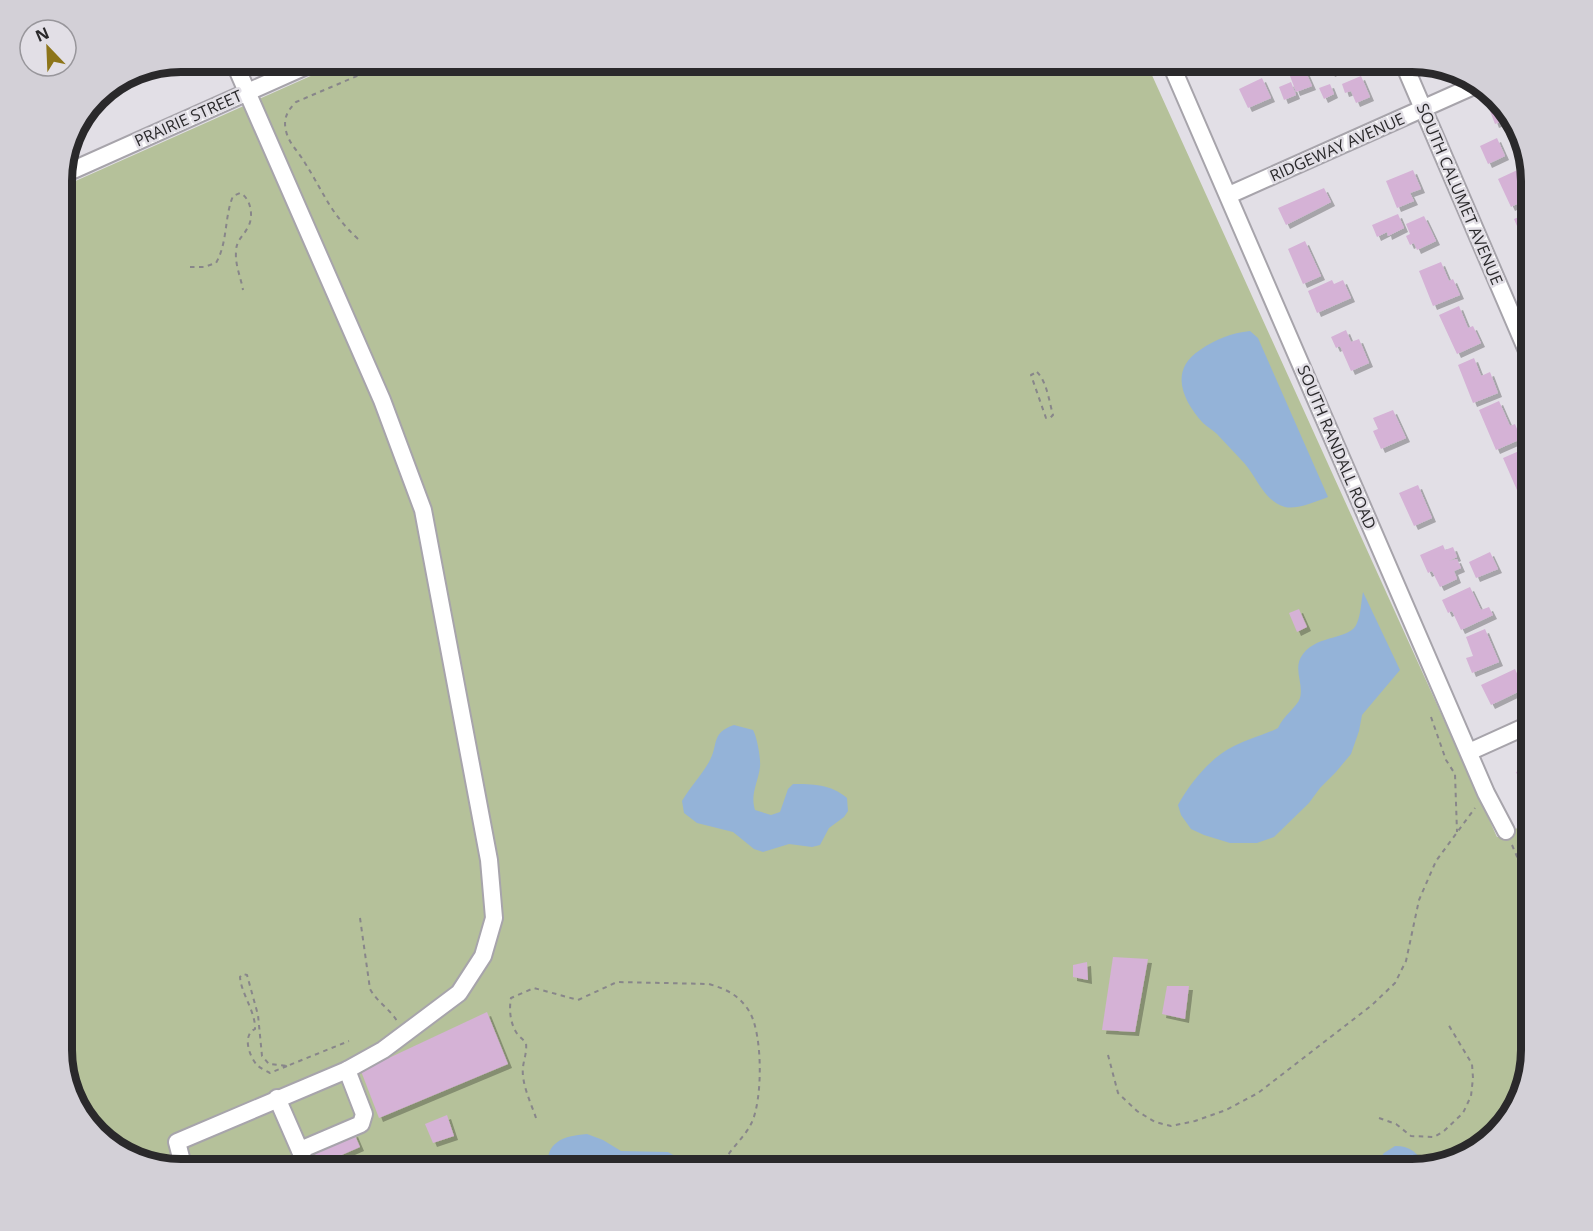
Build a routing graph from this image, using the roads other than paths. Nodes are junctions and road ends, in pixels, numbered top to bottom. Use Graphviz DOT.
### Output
graph roads {
  1 [pos="239,72"];
  2 [pos="293,72"];
  3 [pos="1174,72"];
  4 [pos="1407,72"];
  5 [pos="1469,88"];
  6 [pos="248,92"];
  7 [pos="1423,108"];
  8 [pos="72,170"];
  9 [pos="1229,195"];
  10 [pos="1521,335"];
  11 [pos="1521,729"];
  12 [pos="1469,752"];
  13 [pos="1506,831"];
  14 [pos="346,1070"];
  15 [pos="277,1098"];
  16 [pos="300,1150"];
  17 [pos="181,1159"];
  18 [pos="304,1159"];
  1 -- 6 [label="street"];
  2 -- 6 [label="street, PRAIRIE STREET"];
  3 -- 9 [label="street, SOUTH RANDALL ROAD"];
  4 -- 7 [label="street, SOUTH CALUMET AVENUE"];
  5 -- 7 [label="street, RIDGEWAY AVENUE"];
  6 -- 8 [label="street, PRAIRIE STREET"];
  6 -- 14 [label="street"];
  7 -- 9 [label="street, RIDGEWAY AVENUE"];
  7 -- 10 [label="street, SOUTH CALUMET AVENUE"];
  9 -- 12 [label="street, SOUTH RANDALL ROAD"];
  11 -- 12 [label="street"];
  12 -- 13 [label="street, SOUTH RANDALL ROAD"];
  14 -- 15 [label="street"];
  14 -- 16 [label="street"];
  15 -- 16 [label="street"];
  15 -- 17 [label="street"];
  16 -- 18 [label="street"];
}
